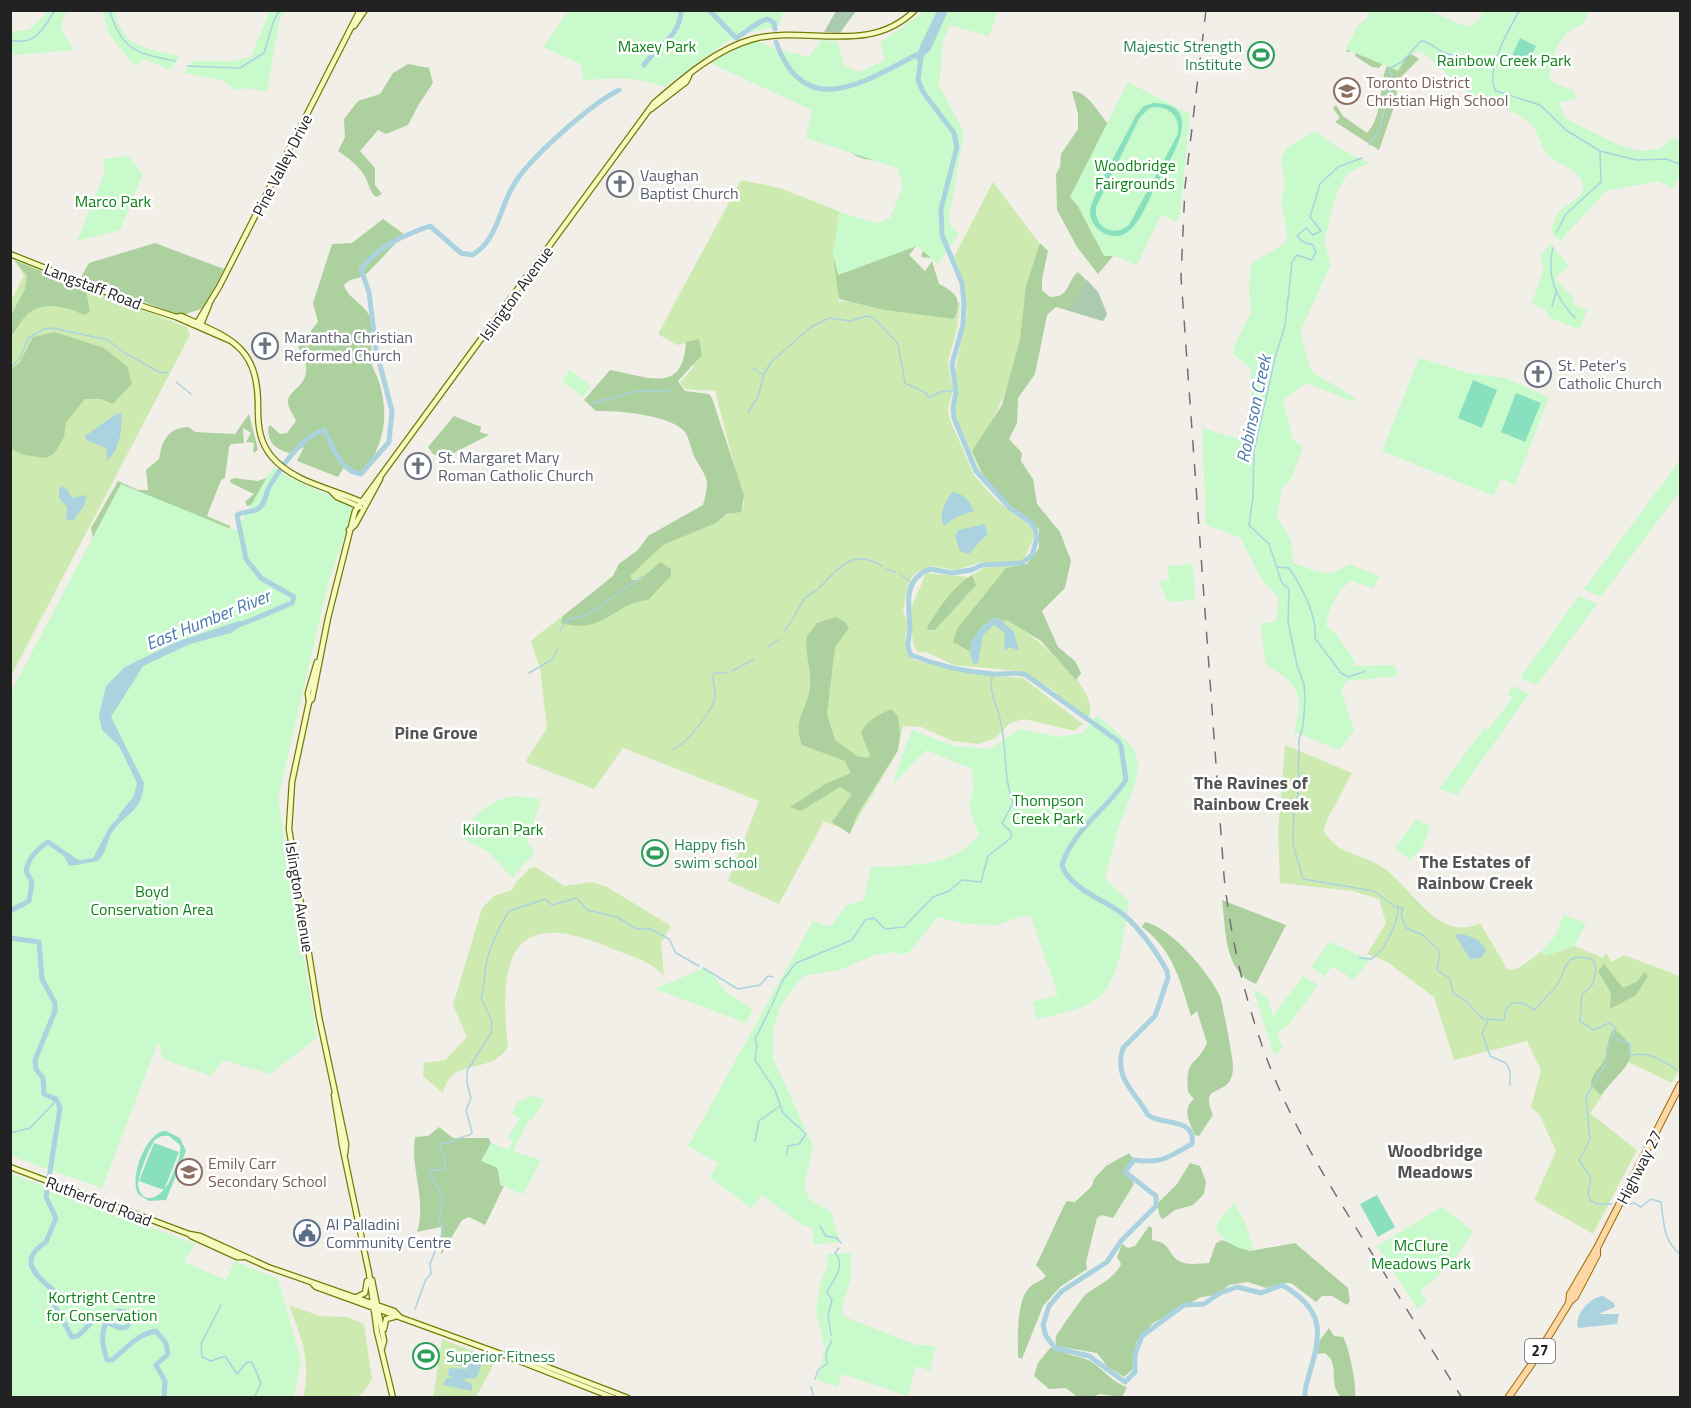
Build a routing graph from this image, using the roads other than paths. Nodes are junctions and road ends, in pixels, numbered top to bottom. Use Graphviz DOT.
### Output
graph roads {
  1 [pos="360,10"];
  2 [pos="365,10"];
  3 [pos="915,10"];
  4 [pos="354,26"];
  5 [pos="10,254"];
  6 [pos="199,325"];
  7 [pos="362,505"];
  8 [pos="1680,1085"];
  9 [pos="10,1167"];
  10 [pos="370,1275"];
  11 [pos="312,1283"];
  12 [pos="354,1296"];
  13 [pos="375,1307"];
  14 [pos="402,1318"];
  15 [pos="384,1341"];
  16 [pos="382,1348"];
  17 [pos="525,1362"];
  18 [pos="393,1398"];
  19 [pos="614,1398"];
  20 [pos="628,1398"];
  21 [pos="1508,1398"];
  1 -- 4 [label="main road, Pine Valley Drive"];
  2 -- 4 [label="main road, Pine Valley Drive"];
  3 -- 7 [label="main road, Islington Avenue"];
  4 -- 6 [label="main road, Pine Valley Drive"];
  5 -- 6 [label="main road, Langstaff Road"];
  6 -- 7 [label="main road, Langstaff Road"];
  7 -- 10 [label="main road, Islington Avenue"];
  8 -- 21 [label="main road, Highway 27 / 27"];
  9 -- 11 [label="main road, Rutherford Road"];
  10 -- 12 [label="main road"];
  10 -- 13 [label="main road, Islington Avenue"];
  11 -- 12 [label="main road, Rutherford Road"];
  11 -- 13 [label="main road, Rutherford Road"];
  12 -- 13 [label="main road, Rutherford Road"];
  13 -- 14 [label="main road, Rutherford Road"];
  13 -- 15 [label="main road, Islington Avenue"];
  13 -- 16 [label="main road, Islington Avenue"];
  14 -- 15 [label="main road"];
  14 -- 17 [label="main road, Rutherford Road"];
  15 -- 16 [label="main road, Islington Avenue"];
  16 -- 18 [label="main road, Islington Avenue"];
  17 -- 19 [label="main road, Rutherford Road"];
  17 -- 20 [label="main road, Rutherford Road"];
}
